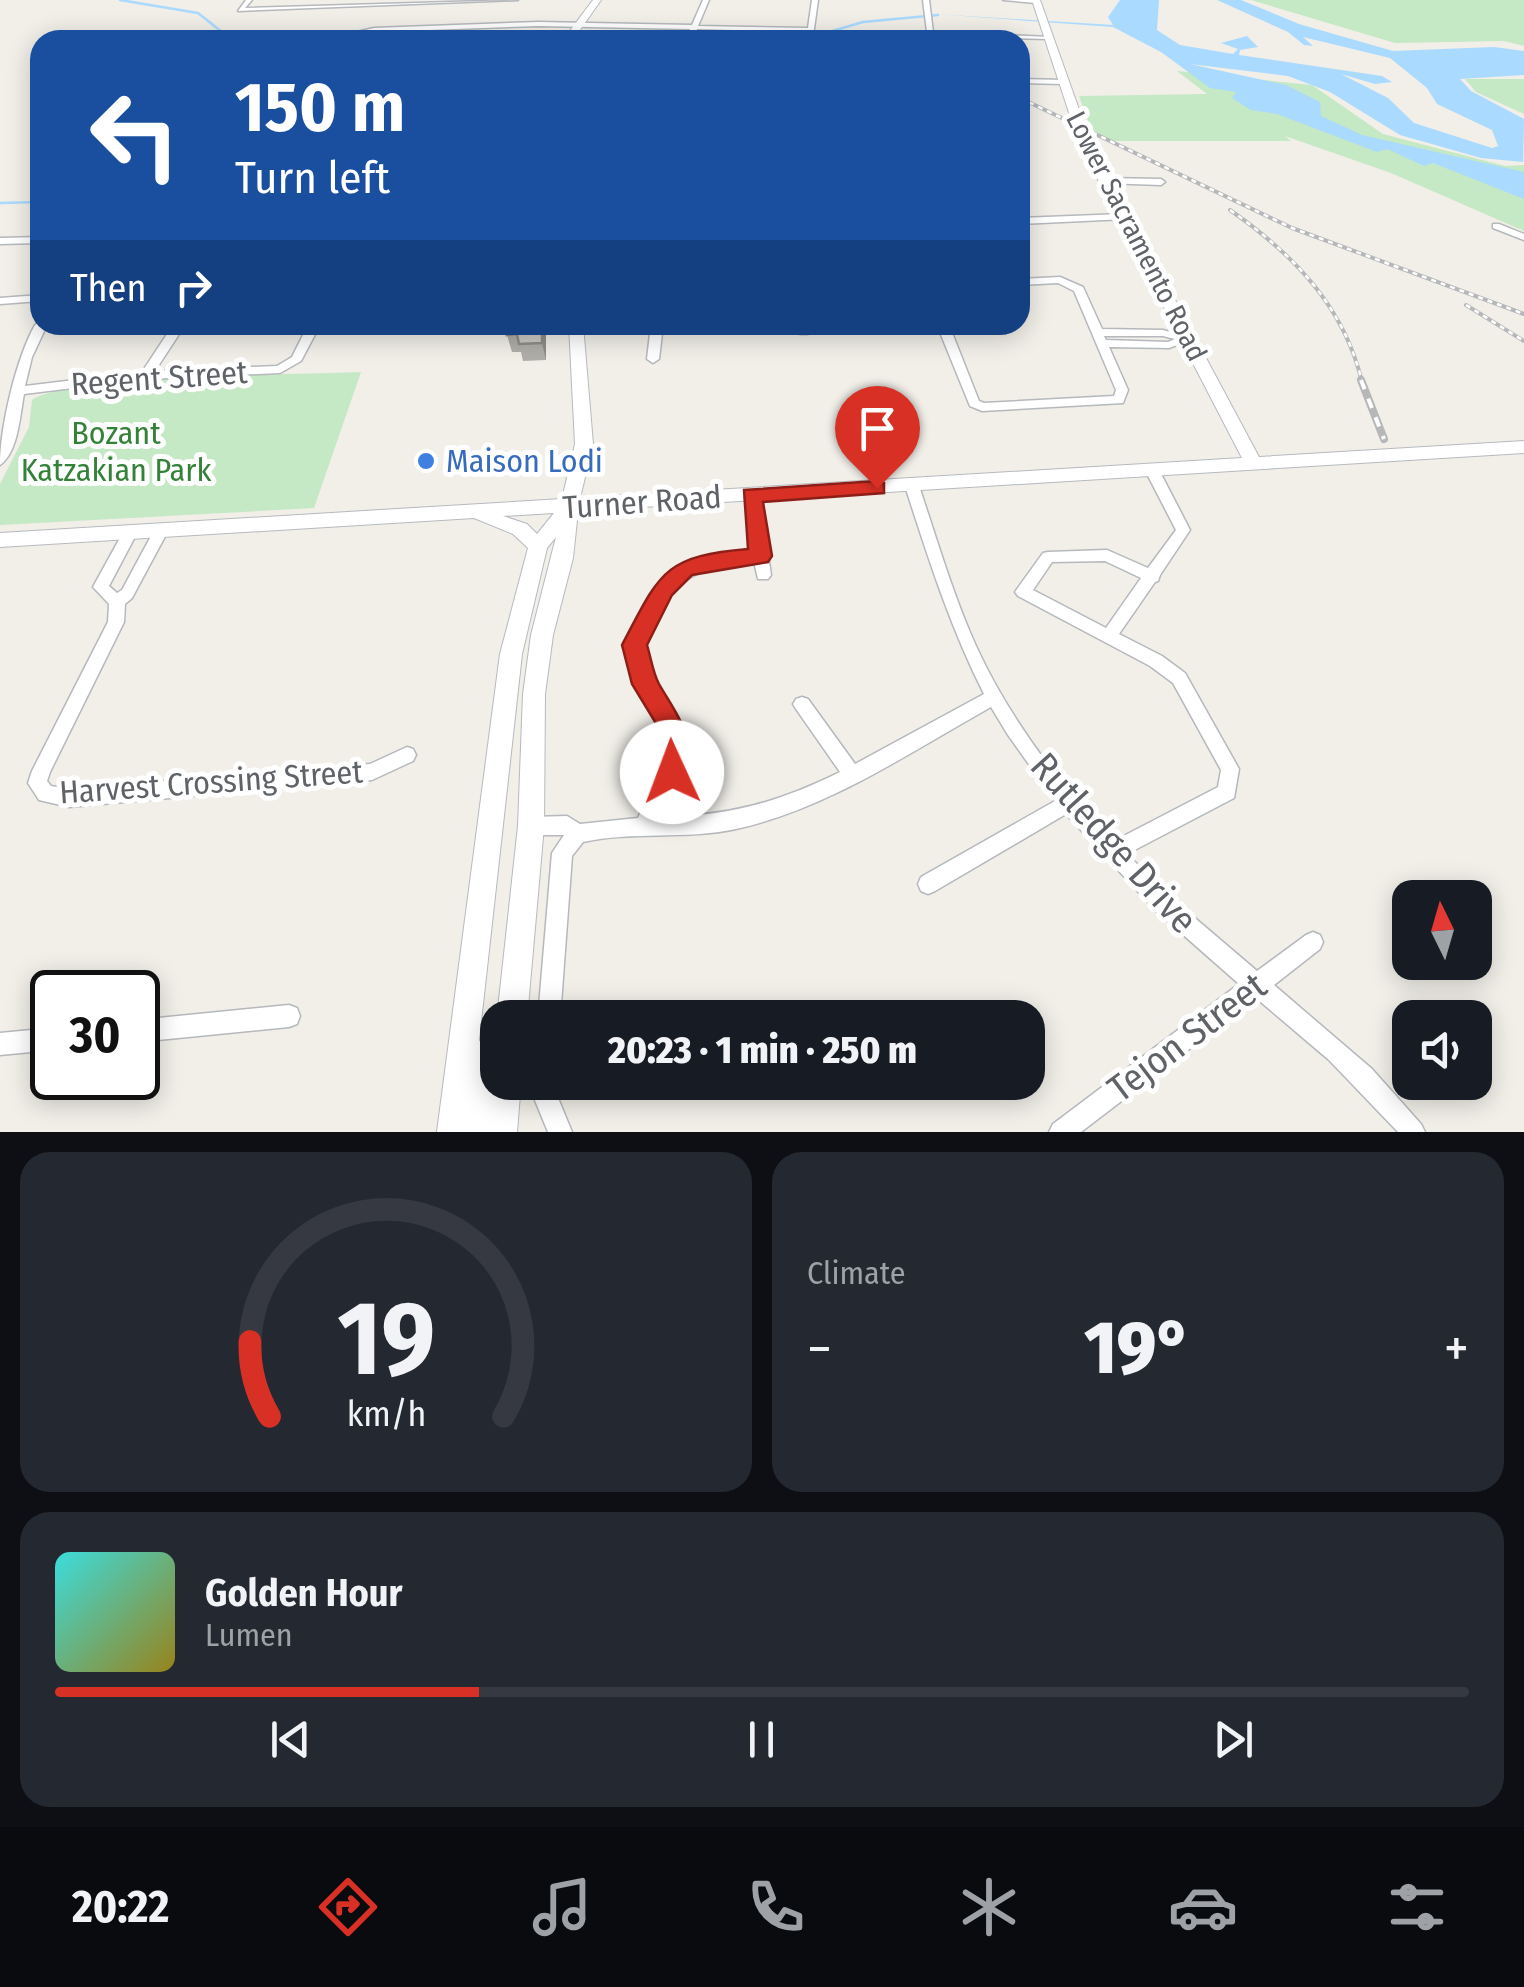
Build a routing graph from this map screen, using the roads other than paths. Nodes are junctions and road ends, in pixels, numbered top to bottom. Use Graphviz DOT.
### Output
graph roads {
  1 [pos="249,0"];
  2 [pos="515,0"];
  3 [pos="596,0"];
  4 [pos="706,0"];
  5 [pos="815,0"];
  6 [pos="926,0"];
  7 [pos="1006,0"];
  8 [pos="1036,0"];
  9 [pos="529,25"];
  10 [pos="578,25"];
  11 [pos="1044,26"];
  12 [pos="695,27"];
  13 [pos="374,30"];
  14 [pos="527,30"];
  15 [pos="575,30"];
  16 [pos="694,30"];
  17 [pos="738,30"];
  18 [pos="811,30"];
  19 [pos="930,30"];
  20 [pos="1003,30"];
  21 [pos="1030,81"];
  22 [pos="1063,82"];
  23 [pos="1105,181"];
  24 [pos="1161,182"];
  25 [pos="1123,217"];
  26 [pos="1030,221"];
  27 [pos="1496,226"];
  28 [pos="1524,237"];
  29 [pos="30,240"];
  30 [pos="0,241"];
  31 [pos="1030,282"];
  32 [pos="30,299"];
  33 [pos="0,301"];
  34 [pos="36,335"];
  35 [pos="172,335"];
  36 [pos="309,335"];
  37 [pos="577,335"];
  38 [pos="656,335"];
  39 [pos="947,335"];
  40 [pos="1099,337"];
  41 [pos="1187,339"];
  42 [pos="653,359"];
  43 [pos="146,375"];
  44 [pos="20,391"];
  45 [pos="1524,447"];
  46 [pos="0,461"];
  47 [pos="1254,464"];
  48 [pos="1152,470"];
  49 [pos="912,486"];
  50 [pos="752,496"];
  51 [pos="568,507"];
  52 [pos="472,512"];
  53 [pos="162,530"];
  54 [pos="132,531"];
  55 [pos="0,540"];
  56 [pos="538,546"];
  57 [pos="760,556"];
  58 [pos="137,574"];
  59 [pos="108,575"];
  60 [pos="763,575"];
  61 [pos="1153,577"];
  62 [pos="117,602"];
  63 [pos="1108,637"];
  64 [pos="995,696"];
  65 [pos="802,704"];
  66 [pos="408,755"];
  67 [pos="851,773"];
  68 [pos="1068,803"];
  69 [pos="645,824"];
  70 [pos="530,826"];
  71 [pos="578,834"];
  72 [pos="1112,852"];
  73 [pos="928,884"];
  74 [pos="1313,942"];
  75 [pos="1256,985"];
  76 [pos="514,1000"];
  77 [pos="550,1000"];
  78 [pos="290,1016"];
  79 [pos="160,1029"];
  80 [pos="30,1041"];
  81 [pos="464,1043"];
  82 [pos="0,1044"];
  83 [pos="504,1100"];
  84 [pos="547,1100"];
  85 [pos="1088,1124"];
  86 [pos="453,1132"];
  87 [pos="472,1132"];
  88 [pos="501,1132"];
  89 [pos="560,1132"];
  90 [pos="1061,1132"];
  91 [pos="1414,1132"];
  1 -- 2 [label="street"];
  3 -- 10 [label="main road"];
  4 -- 12 [label="street"];
  5 -- 18 [label="street"];
  6 -- 19 [label="street"];
  7 -- 8 [label="street"];
  8 -- 11 [label="main road, Lower Sacramento Road"];
  9 -- 10 [label="street"];
  9 -- 13 [label="street"];
  9 -- 14 [label="street"];
  10 -- 12 [label="street"];
  10 -- 15 [label="main road"];
  11 -- 20 [label="street"];
  11 -- 22 [label="main road, Lower Sacramento Road"];
  12 -- 16 [label="street"];
  12 -- 17 [label="street"];
  21 -- 22 [label="street"];
  22 -- 23 [label="main road, Lower Sacramento Road"];
  23 -- 24 [label="street"];
  23 -- 25 [label="main road, Lower Sacramento Road"];
  25 -- 26 [label="street"];
  25 -- 41 [label="main road, Lower Sacramento Road"];
  27 -- 28 [label="street"];
  29 -- 30 [label="street"];
  31 -- 40 [label="street"];
  32 -- 33 [label="street"];
  34 -- 44 [label="street"];
  35 -- 43 [label="street"];
  36 -- 43 [label="street, Regent Street"];
  37 -- 51 [label="main road"];
  38 -- 42 [label="street"];
  39 -- 40 [label="street"];
  40 -- 41 [label="street"];
  41 -- 47 [label="main road, Lower Sacramento Road"];
  43 -- 44 [label="street, Regent Street"];
  44 -- 46 [label="street"];
  45 -- 47 [label="main road, Turner Road"];
  47 -- 48 [label="main road, Turner Road"];
  48 -- 49 [label="main road, Turner Road"];
  48 -- 61 [label="street"];
  49 -- 50 [label="main road, Turner Road"];
  49 -- 64 [label="street, Rutledge Drive"];
  50 -- 51 [label="main road, Turner Road"];
  50 -- 57 [label="street"];
  51 -- 52 [label="main road, Turner Road"];
  51 -- 56 [label="main road"];
  51 -- 70 [label="main road"];
  52 -- 53 [label="main road, Turner Road"];
  52 -- 56 [label="main road"];
  53 -- 54 [label="main road, Turner Road"];
  53 -- 58 [label="street, Harvest Crossing Street"];
  54 -- 55 [label="main road, Turner Road"];
  54 -- 59 [label="street"];
  56 -- 81 [label="main road"];
  57 -- 60 [label="street"];
  57 -- 69 [label="street"];
  58 -- 59 [label="street"];
  58 -- 62 [label="street, Harvest Crossing Street"];
  59 -- 62 [label="street"];
  61 -- 63 [label="street"];
  61 -- 63 [label="street"];
  62 -- 66 [label="street, Harvest Crossing Street"];
  63 -- 72 [label="street"];
  64 -- 67 [label="street"];
  64 -- 68 [label="street, Rutledge Drive"];
  65 -- 67 [label="street"];
  67 -- 69 [label="street"];
  68 -- 72 [label="street, Rutledge Drive"];
  68 -- 73 [label="street"];
  69 -- 71 [label="street"];
  70 -- 71 [label="street"];
  70 -- 76 [label="main road"];
  71 -- 77 [label="street"];
  72 -- 75 [label="street, Rutledge Drive"];
  74 -- 75 [label="street, Tejon Street"];
  75 -- 85 [label="street, Tejon Street"];
  75 -- 91 [label="street, Rutledge Drive"];
  78 -- 79 [label="street"];
  80 -- 82 [label="street"];
  81 -- 86 [label="main road"];
  81 -- 87 [label="main road"];
  83 -- 88 [label="main road"];
  84 -- 89 [label="street"];
  85 -- 90 [label="street, Tejon Street"];
}
